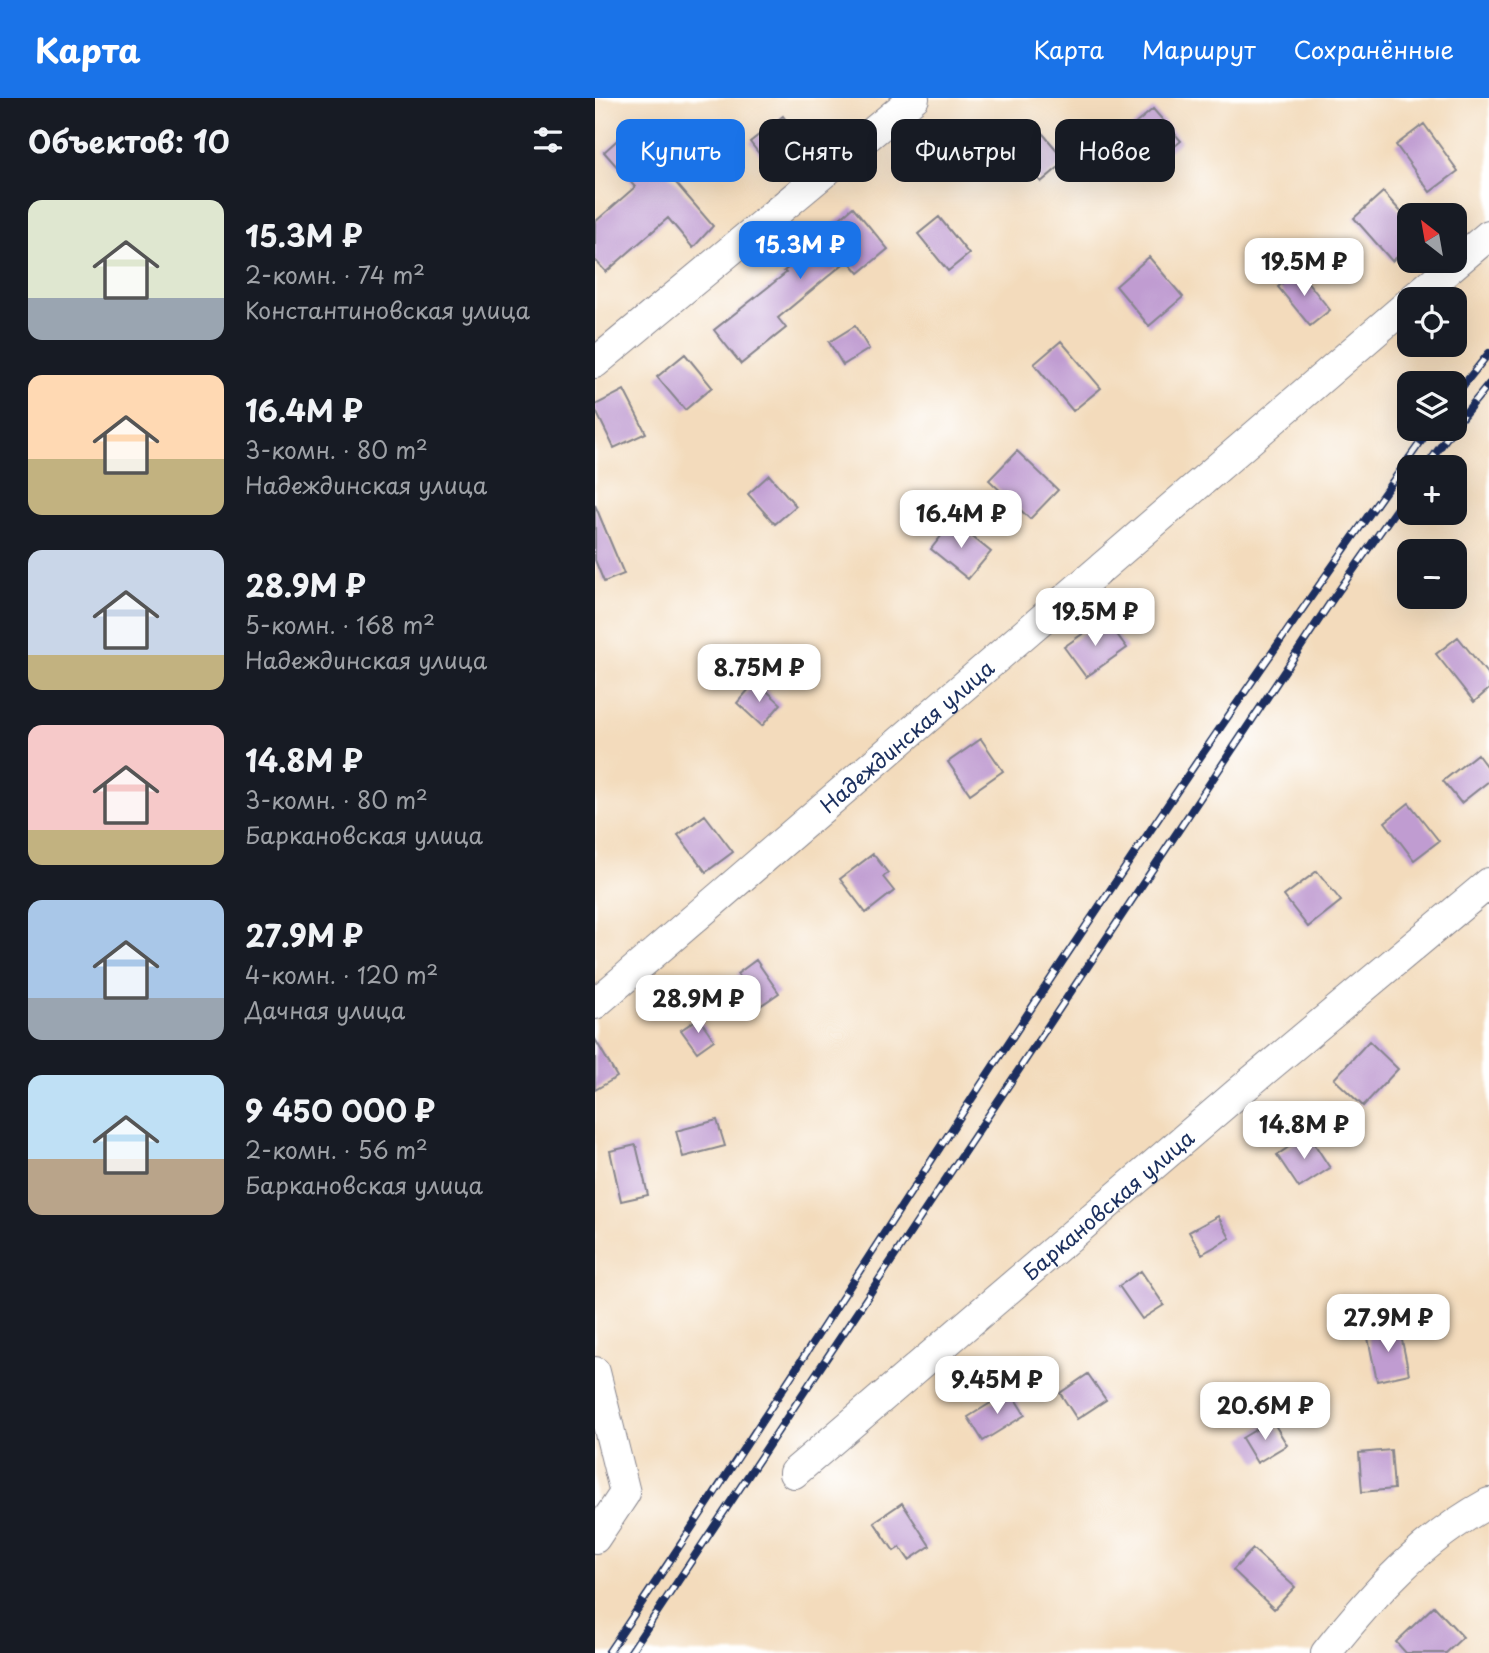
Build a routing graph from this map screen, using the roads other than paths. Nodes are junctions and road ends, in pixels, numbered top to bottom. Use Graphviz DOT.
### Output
graph roads {
  1 [pos="914,98"];
  2 [pos="1489,235"];
  3 [pos="1427,287"];
  4 [pos="1397,313"];
  5 [pos="595,363"];
  6 [pos="1489,883"];
  7 [pos="595,1004"];
  8 [pos="595,1372"];
  9 [pos="793,1473"];
  10 [pos="1489,1503"];
  11 [pos="595,1538"];
  12 [pos="1326,1653"];
  1 -- 5 [label="street"];
  2 -- 3 [label="street"];
  4 -- 7 [label="street, Надеждинская улица"];
  6 -- 9 [label="street, Баркановская улица"];
  8 -- 11 [label="street"];
  10 -- 12 [label="street"];
}
